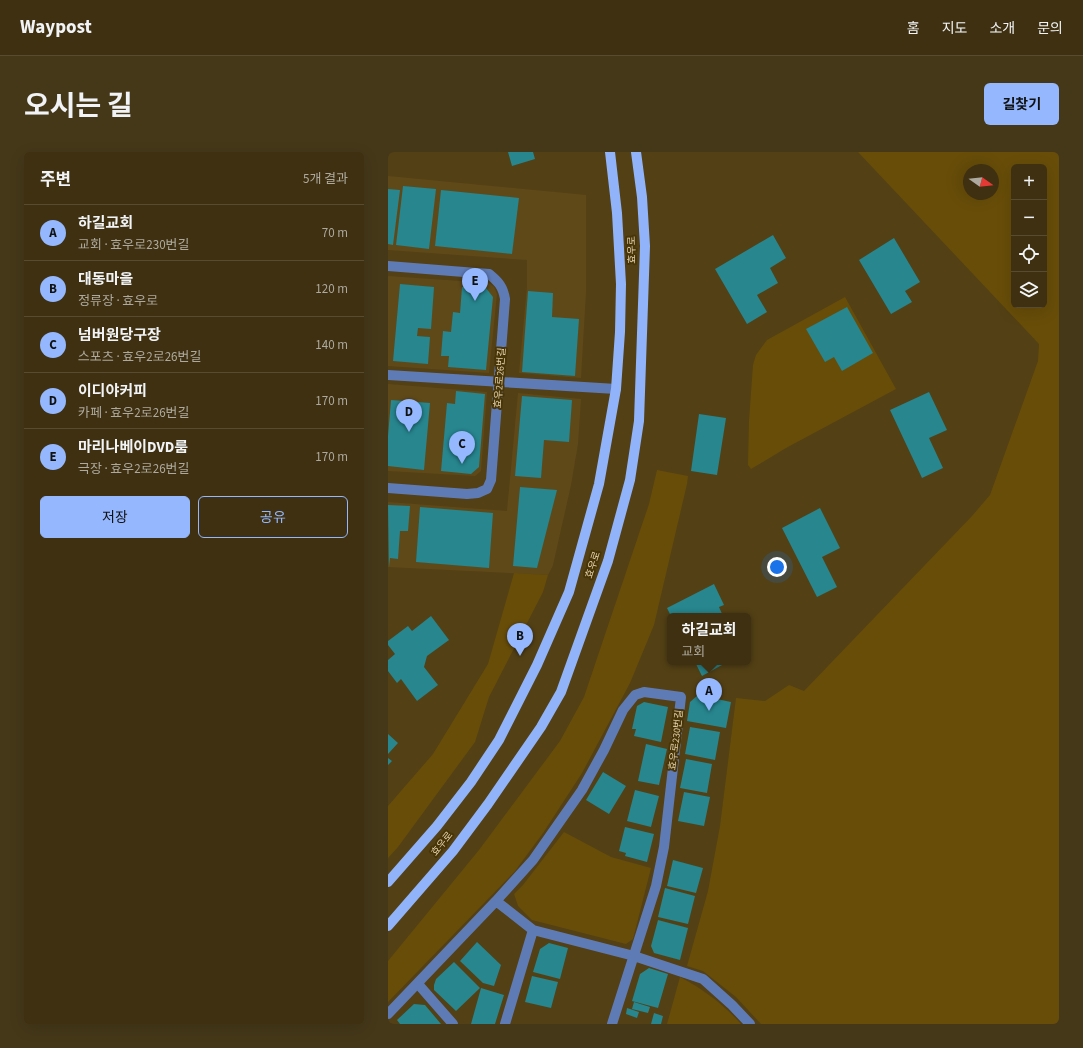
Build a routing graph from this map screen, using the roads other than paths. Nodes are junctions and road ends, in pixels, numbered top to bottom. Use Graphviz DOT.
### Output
graph roads {
  1 [pos="610,152"];
  2 [pos="636,152"];
  3 [pos="388,266"];
  4 [pos="388,375"];
  5 [pos="500,382"];
  6 [pos="616,389"];
  7 [pos="388,488"];
  8 [pos="388,882"];
  9 [pos="496,901"];
  10 [pos="388,926"];
  11 [pos="533,930"];
  12 [pos="634,956"];
  13 [pos="418,984"];
  14 [pos="388,1014"];
  15 [pos="453,1024"];
  16 [pos="505,1024"];
  17 [pos="612,1024"];
  18 [pos="750,1024"];
  1 -- 6 [label="main road, 효우로"];
  2 -- 10 [label="main road, 효우로"];
  3 -- 5 [label="street, 효우2로26번길"];
  4 -- 5 [label="street"];
  5 -- 6 [label="street"];
  5 -- 7 [label="street, 효우2로26번길"];
  6 -- 8 [label="main road, 효우로"];
  9 -- 11 [label="street"];
  9 -- 12 [label="street, 효우로230번길"];
  9 -- 13 [label="street, 효우로230번길"];
  11 -- 12 [label="street"];
  11 -- 16 [label="street"];
  12 -- 17 [label="street, 효우로230번길"];
  12 -- 18 [label="street"];
  13 -- 14 [label="street, 효우로230번길"];
  13 -- 15 [label="street"];
}
